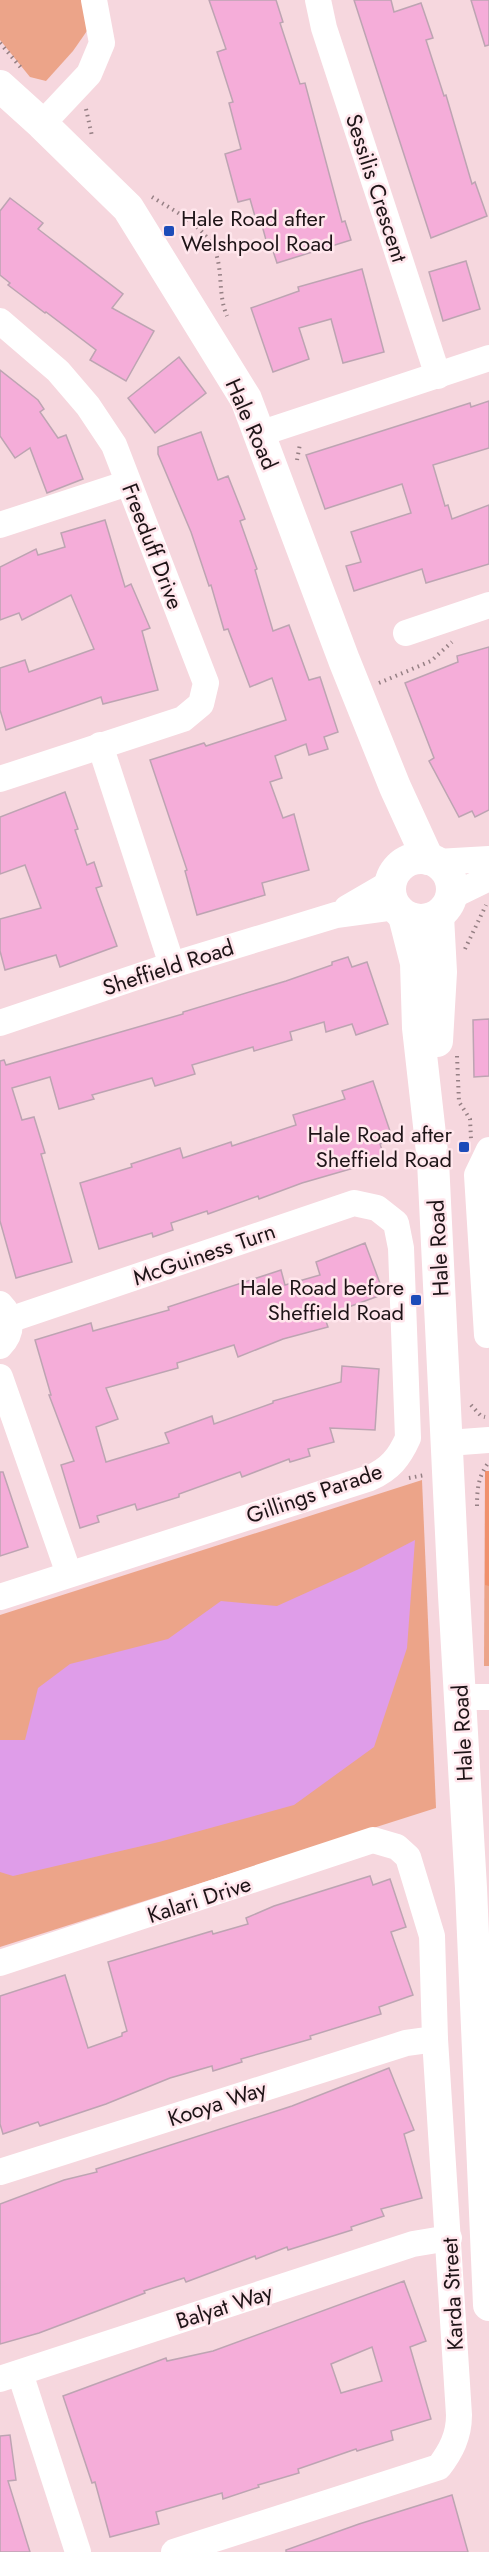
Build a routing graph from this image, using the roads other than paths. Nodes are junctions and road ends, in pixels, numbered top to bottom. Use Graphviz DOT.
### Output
graph roads {
  1 [pos="94,0"];
  2 [pos="318,0"];
  3 [pos="11,78"];
  4 [pos="42,124"];
  5 [pos="0,321"];
  6 [pos="489,358"];
  7 [pos="438,376"];
  8 [pos="259,434"];
  9 [pos="128,483"];
  10 [pos="0,525"];
  11 [pos="489,605"];
  12 [pos="406,633"];
  13 [pos="100,746"];
  14 [pos="0,778"];
  15 [pos="489,859"];
  16 [pos="489,878"];
  17 [pos="409,882"];
  18 [pos="445,906"];
  19 [pos="172,964"];
  20 [pos="0,1023"];
  21 [pos="489,1150"];
  22 [pos="433,1161"];
  23 [pos="396,1223"];
  24 [pos="5,1312"];
  25 [pos="487,1335"];
  26 [pos="0,1346"];
  27 [pos="0,1377"];
  28 [pos="489,1440"];
  29 [pos="448,1443"];
  30 [pos="69,1574"];
  31 [pos="0,1597"];
  32 [pos="475,1697"];
  33 [pos="397,1847"];
  34 [pos="480,1892"];
  35 [pos="481,1961"];
  36 [pos="0,1963"];
  37 [pos="435,2038"];
  38 [pos="485,2127"];
  39 [pos="0,2172"];
  40 [pos="448,2238"];
  41 [pos="489,2305"];
  42 [pos="10,2376"];
  43 [pos="78,2552"];
  44 [pos="174,2552"];
  1 -- 4 [label="street"];
  2 -- 7 [label="street, Sessilis Crescent"];
  3 -- 4 [label="main road, Hale Road"];
  4 -- 8 [label="main road, Hale Road"];
  5 -- 9 [label="street, Freeduff Drive"];
  6 -- 7 [label="street"];
  7 -- 8 [label="street"];
  8 -- 17 [label="main road, Hale Road"];
  9 -- 10 [label="street"];
  9 -- 13 [label="street, Freeduff Drive"];
  11 -- 12 [label="street"];
  13 -- 14 [label="street, Freeduff Drive"];
  13 -- 19 [label="street"];
  15 -- 17 [label="street, Sheffield Road"];
  16 -- 18 [label="street"];
  17 -- 18 [label="main road, Hale Road"];
  17 -- 18 [label="main road"];
  17 -- 19 [label="street, Sheffield Road"];
  17 -- 22 [label="main road, Hale Road"];
  18 -- 22 [label="main road, Hale Road"];
  19 -- 20 [label="street, Sheffield Road"];
  21 -- 25 [label="street"];
  22 -- 29 [label="main road, Hale Road"];
  23 -- 24 [label="street, McGuiness Turn"];
  23 -- 30 [label="street, Gillings Parade"];
  24 -- 26 [label="street"];
  27 -- 30 [label="street"];
  28 -- 29 [label="street"];
  29 -- 32 [label="main road, Hale Road"];
  30 -- 31 [label="street, Gillings Parade"];
  32 -- 34 [label="main road, Hale Road"];
  33 -- 36 [label="street, Kalari Drive"];
  33 -- 37 [label="street, Karda Street"];
  34 -- 35 [label="main road, Hale Road"];
  35 -- 38 [label="main road, Hale Road"];
  37 -- 39 [label="street, Kooya Way"];
  37 -- 40 [label="street, Karda Street"];
  38 -- 41 [label="main road, Hale Road"];
  40 -- 42 [label="street, Balyat Way"];
  40 -- 44 [label="street, Karda Street"];
  42 -- 43 [label="street"];
}
